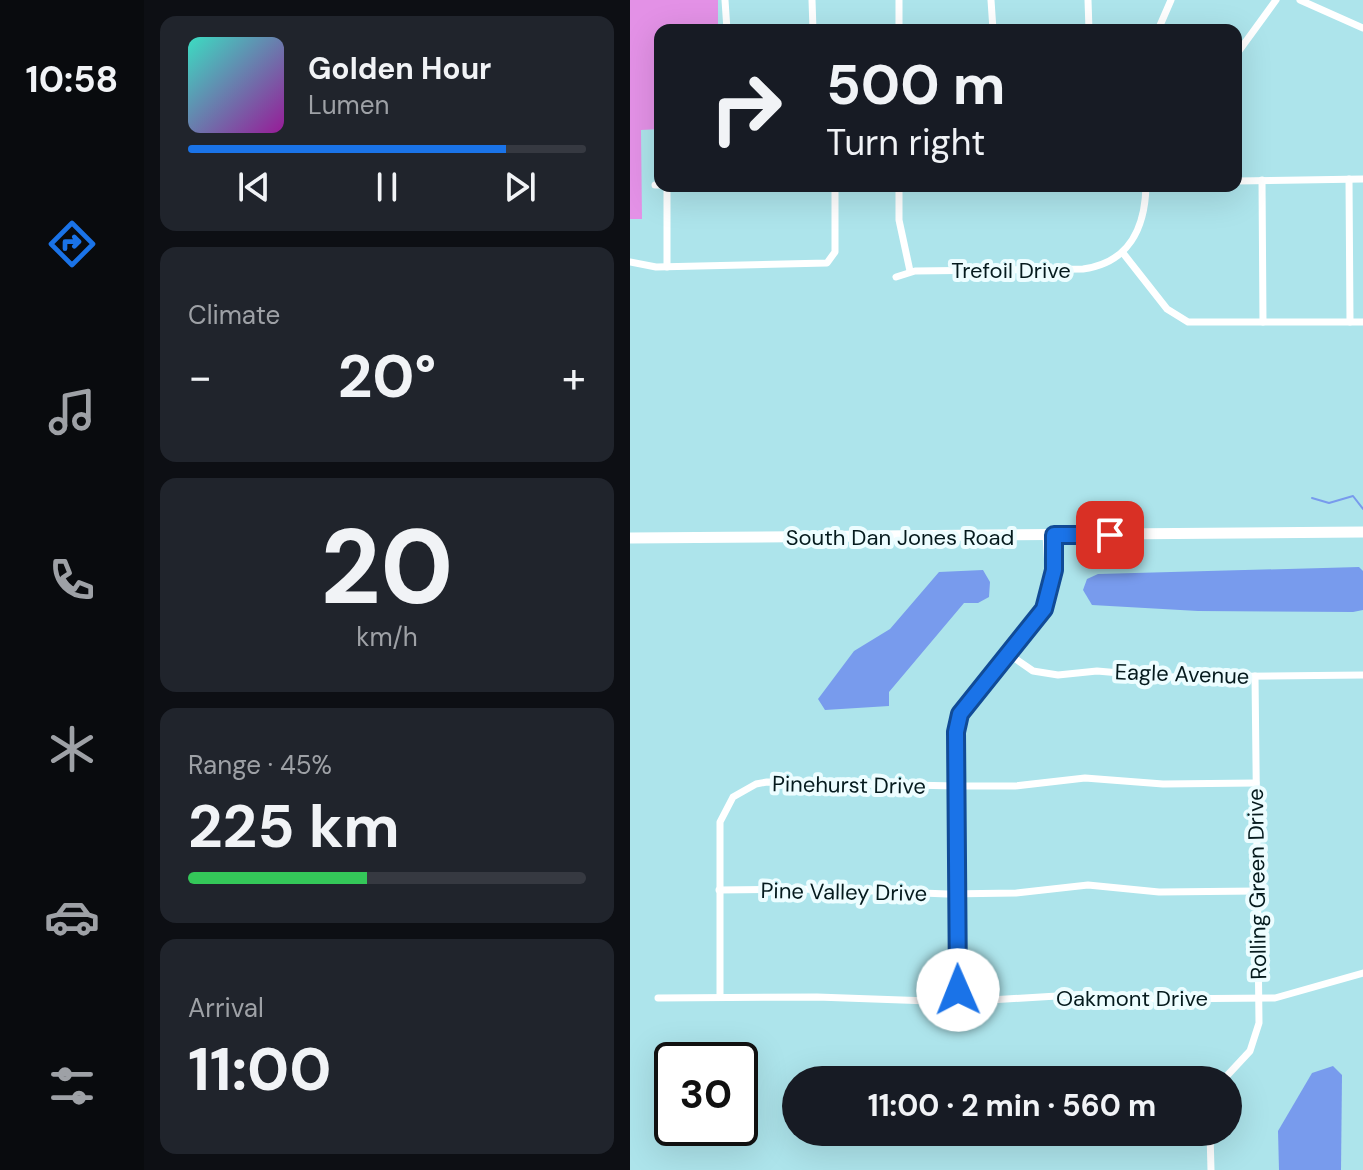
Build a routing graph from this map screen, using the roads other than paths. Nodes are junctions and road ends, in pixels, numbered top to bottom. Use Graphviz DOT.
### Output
graph roads {
  1 [pos="725,0"];
  2 [pos="812,0"];
  3 [pos="899,0"];
  4 [pos="991,0"];
  5 [pos="1088,0"];
  6 [pos="1171,0"];
  7 [pos="1276,0"];
  8 [pos="1300,0"];
  9 [pos="727,24"];
  10 [pos="813,24"];
  11 [pos="899,24"];
  12 [pos="993,24"];
  13 [pos="1089,24"];
  14 [pos="1161,24"];
  15 [pos="1363,28"];
  16 [pos="1242,47"];
  17 [pos="1349,179"];
  18 [pos="1363,179"];
  19 [pos="1262,180"];
  20 [pos="1242,181"];
  21 [pos="667,192"];
  22 [pos="835,192"];
  23 [pos="899,192"];
  24 [pos="1145,192"];
  25 [pos="1123,253"];
  26 [pos="630,262"];
  27 [pos="667,267"];
  28 [pos="910,271"];
  29 [pos="896,277"];
  30 [pos="1263,322"];
  31 [pos="1350,322"];
  32 [pos="1363,322"];
  33 [pos="1363,532"];
  34 [pos="1050,535"];
  35 [pos="630,538"];
  36 [pos="1007,653"];
  37 [pos="1363,675"];
  38 [pos="1255,676"];
  39 [pos="1256,783"];
  40 [pos="957,786"];
  41 [pos="719,890"];
  42 [pos="1257,891"];
  43 [pos="957,894"];
  44 [pos="1363,973"];
  45 [pos="720,997"];
  46 [pos="658,998"];
  47 [pos="1258,998"];
  48 [pos="958,1002"];
  49 [pos="1235,1066"];
  50 [pos="1210,1146"];
  51 [pos="1211,1170"];
  1 -- 9 [label="street"];
  2 -- 10 [label="street"];
  3 -- 11 [label="street"];
  4 -- 12 [label="street"];
  5 -- 13 [label="street"];
  6 -- 14 [label="street"];
  7 -- 16 [label="street"];
  8 -- 15 [label="street"];
  17 -- 18 [label="street"];
  17 -- 19 [label="street"];
  17 -- 31 [label="street"];
  19 -- 20 [label="street"];
  19 -- 30 [label="street"];
  21 -- 27 [label="street"];
  22 -- 27 [label="street"];
  23 -- 28 [label="street"];
  24 -- 25 [label="street"];
  25 -- 28 [label="street, Trefoil Drive"];
  25 -- 30 [label="street"];
  26 -- 27 [label="street"];
  28 -- 29 [label="street, Trefoil Drive"];
  30 -- 31 [label="street"];
  31 -- 32 [label="street"];
  33 -- 34 [label="main road, South Dan Jones Road"];
  34 -- 35 [label="main road, South Dan Jones Road"];
  34 -- 36 [label="street"];
  36 -- 38 [label="street, Eagle Avenue"];
  36 -- 40 [label="street"];
  37 -- 38 [label="street, Eagle Avenue"];
  38 -- 39 [label="street, Rolling Green Drive"];
  39 -- 40 [label="street, Pinehurst Drive"];
  39 -- 42 [label="street, Rolling Green Drive"];
  40 -- 41 [label="street, Pinehurst Drive"];
  40 -- 43 [label="street"];
  41 -- 43 [label="street, Pine Valley Drive"];
  41 -- 45 [label="street"];
  42 -- 43 [label="street, Pine Valley Drive"];
  42 -- 47 [label="street, Rolling Green Drive"];
  43 -- 48 [label="street"];
  44 -- 47 [label="street, Oakmont Drive"];
  45 -- 46 [label="street, Oakmont Drive"];
  45 -- 48 [label="street, Oakmont Drive"];
  47 -- 48 [label="street, Oakmont Drive"];
  47 -- 49 [label="street, Rolling Green Drive"];
  50 -- 51 [label="street"];
}
